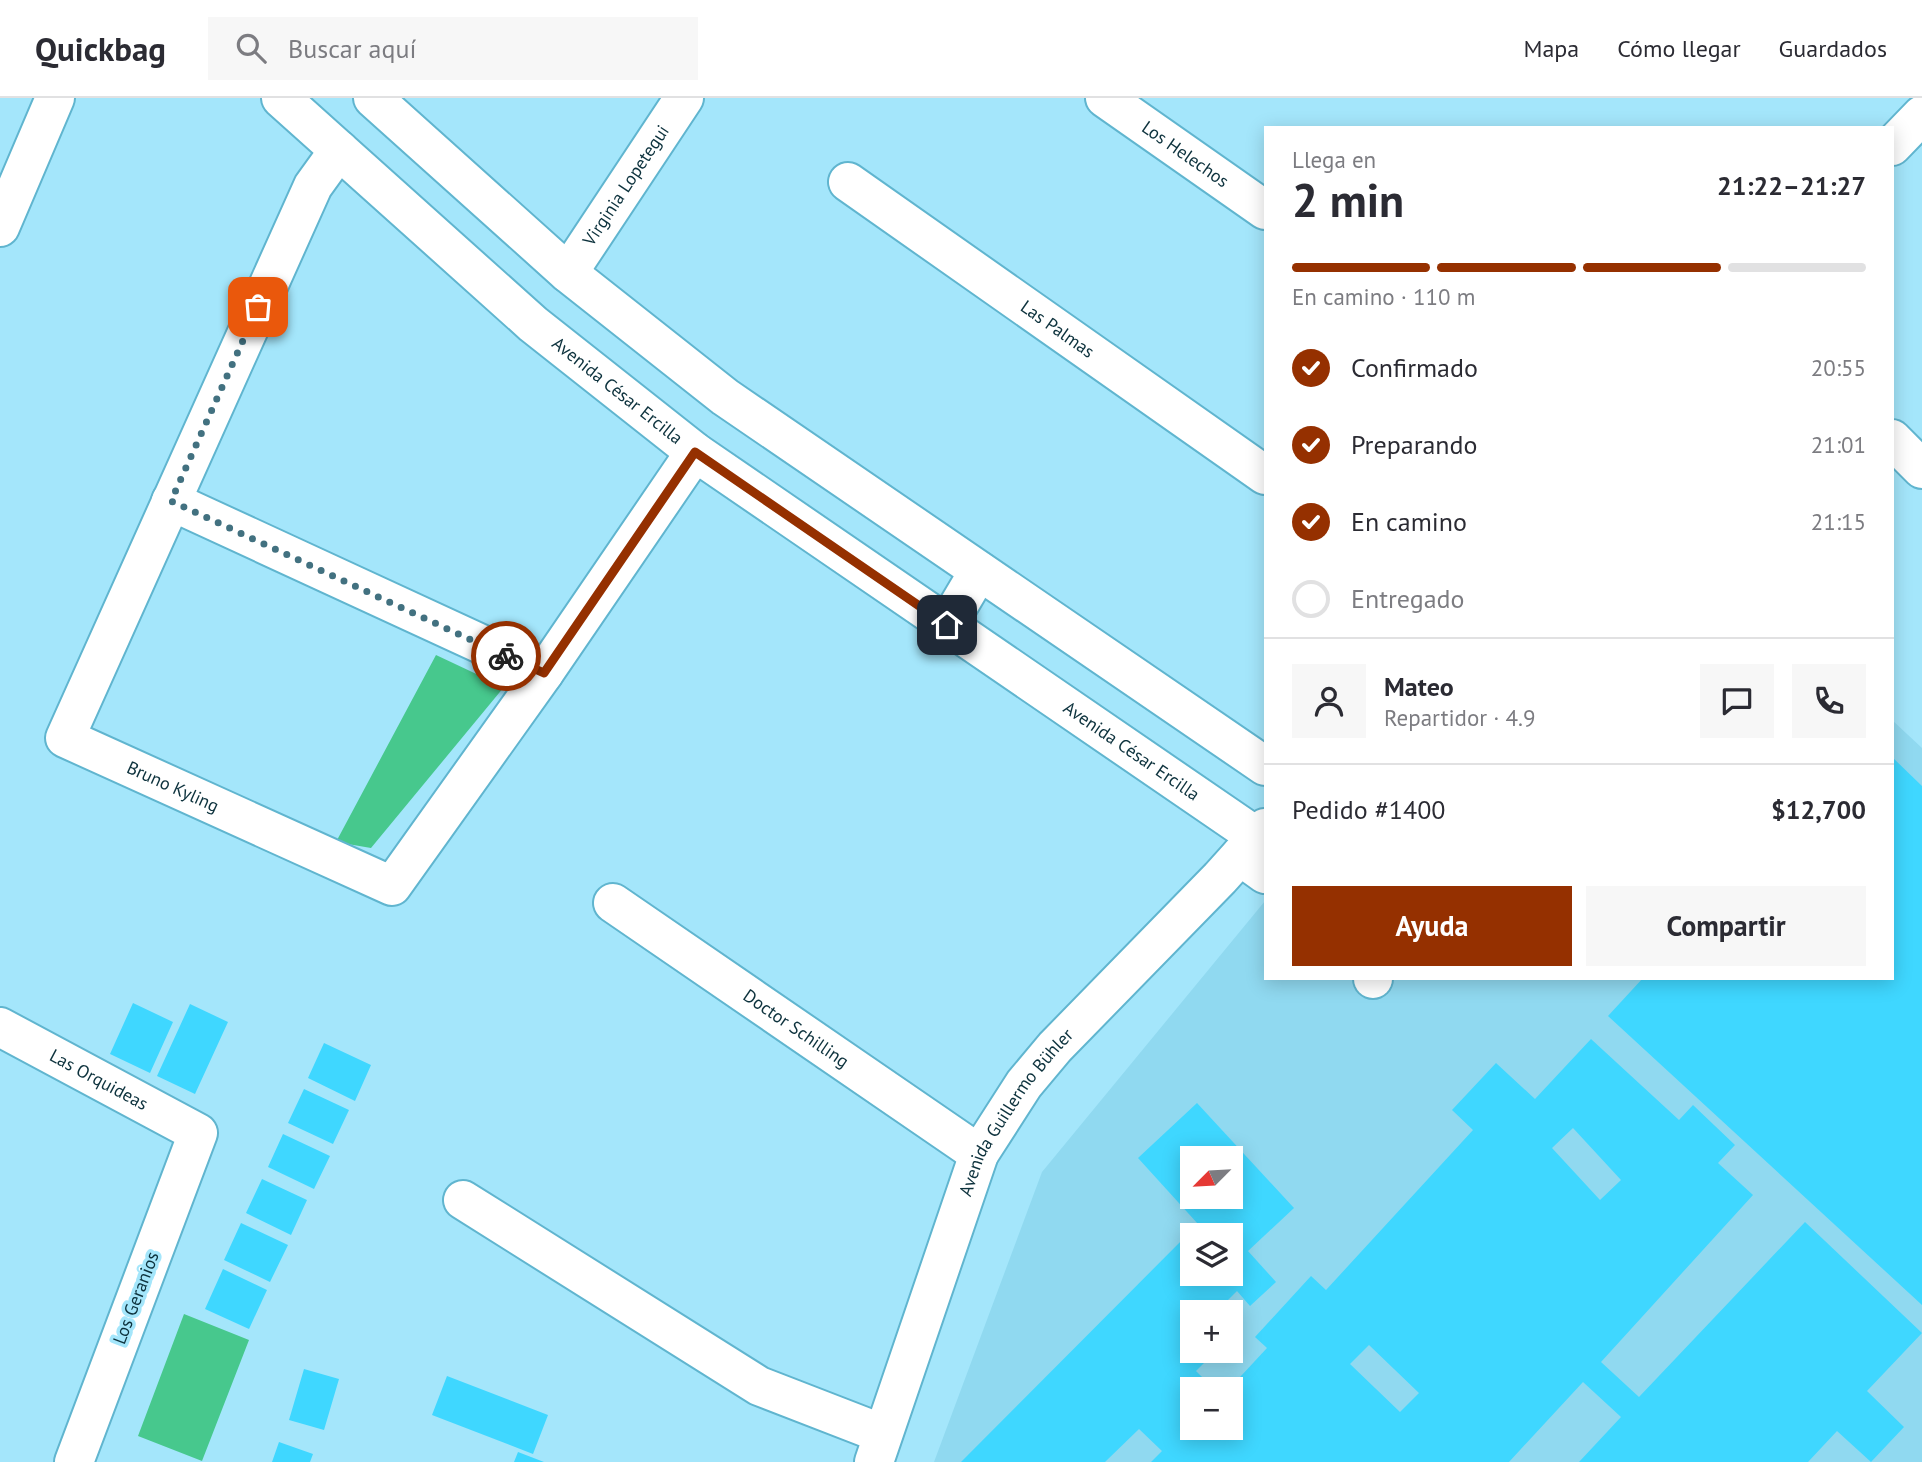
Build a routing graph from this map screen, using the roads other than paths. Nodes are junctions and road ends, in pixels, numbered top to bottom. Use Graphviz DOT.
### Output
graph roads {
  1 [pos="55,98"];
  2 [pos="281,98"];
  3 [pos="684,98"];
  4 [pos="1105,98"];
  5 [pos="386,110"];
  6 [pos="1922,114"];
  7 [pos="1894,144"];
  8 [pos="352,161"];
  9 [pos="848,182"];
  10 [pos="1264,209"];
  11 [pos="0,227"];
  12 [pos="568,273"];
  13 [pos="673,356"];
  14 [pos="639,408"];
  15 [pos="1894,441"];
  16 [pos="695,452"];
  17 [pos="1922,469"];
  18 [pos="1264,474"];
  19 [pos="171,501"];
  20 [pos="979,571"];
  21 [pos="947,625"];
  22 [pos="544,673"];
  23 [pos="1264,765"];
  24 [pos="1257,849"];
  25 [pos="613,903"];
  26 [pos="0,1027"];
  27 [pos="198,1133"];
  28 [pos="979,1154"];
  29 [pos="463,1200"];
  30 [pos="878,1448"];
  31 [pos="74,1462"];
  1 -- 11 [label="street"];
  2 -- 8 [label="street, Avenida César Ercilla"];
  3 -- 12 [label="street, Virginia Lopetegui"];
  4 -- 10 [label="street, Los Helechos"];
  5 -- 8 [label="street, Bruno Kyling"];
  5 -- 12 [label="street"];
  6 -- 7 [label="street"];
  8 -- 14 [label="street, Avenida César Ercilla"];
  8 -- 19 [label="street, Bruno Kyling"];
  9 -- 18 [label="street, Las Palmas"];
  12 -- 13 [label="street"];
  13 -- 14 [label="street"];
  13 -- 20 [label="street"];
  14 -- 16 [label="street, Avenida César Ercilla"];
  15 -- 17 [label="street"];
  16 -- 21 [label="street, Avenida César Ercilla"];
  16 -- 22 [label="street, Bruno Kyling"];
  19 -- 22 [label="street"];
  19 -- 22 [label="street, Bruno Kyling"];
  20 -- 21 [label="street"];
  20 -- 23 [label="street"];
  21 -- 24 [label="street, Avenida César Ercilla"];
  24 -- 28 [label="street, Avenida Guillermo Bühler"];
  25 -- 28 [label="street, Doctor Schilling"];
  26 -- 27 [label="street, Las Orquideas"];
  27 -- 31 [label="street, Los Geranios"];
  28 -- 30 [label="street, Avenida Guillermo Bühler"];
  29 -- 30 [label="street"];
}
